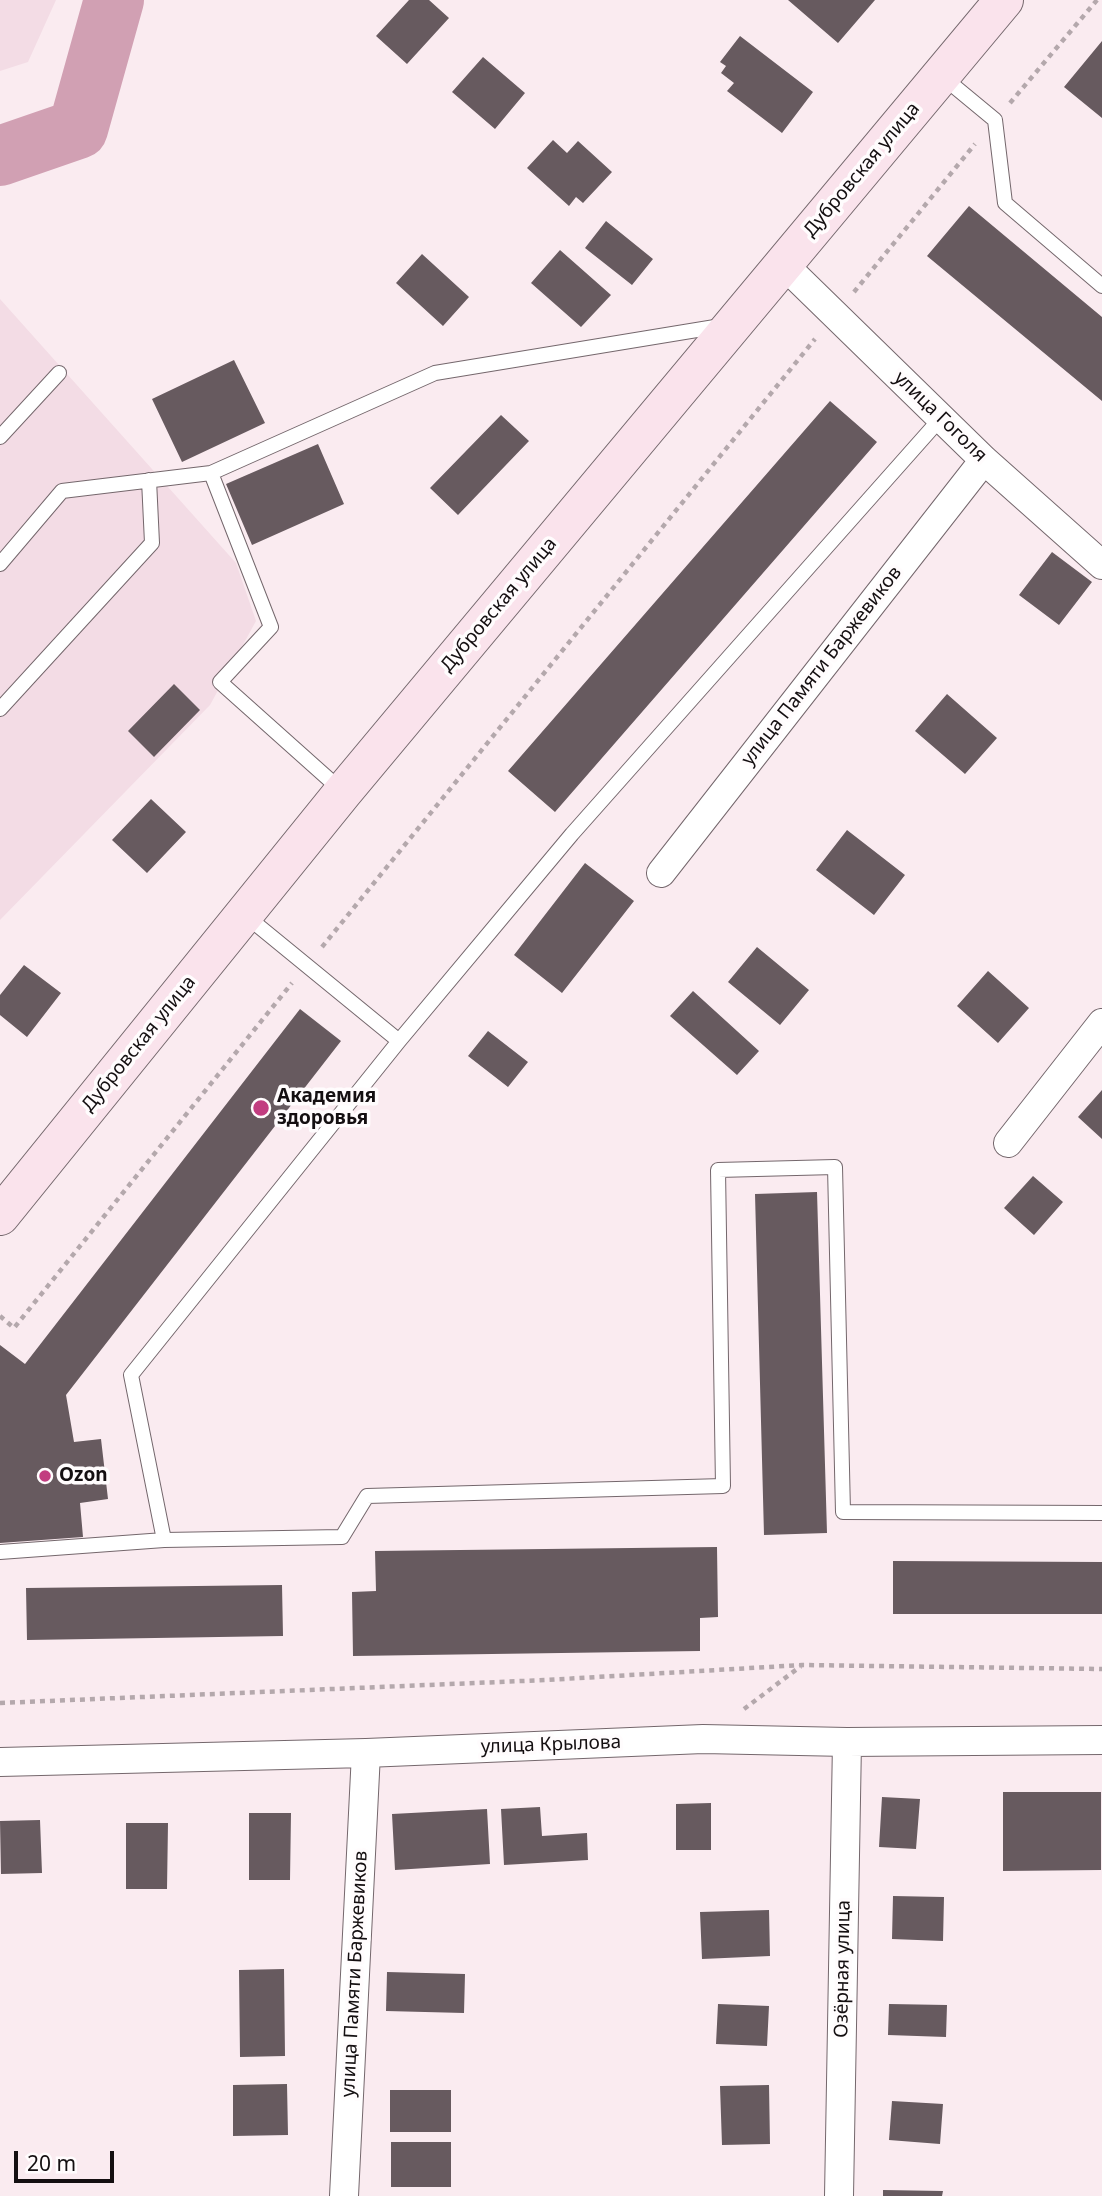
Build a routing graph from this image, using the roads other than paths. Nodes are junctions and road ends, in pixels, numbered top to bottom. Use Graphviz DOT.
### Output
graph roads {
  1 [pos="1004,0"];
  2 [pos="942,75"];
  3 [pos="783,264"];
  4 [pos="1102,286"];
  5 [pos="733,324"];
  6 [pos="59,373"];
  7 [pos="940,418"];
  8 [pos="0,436"];
  9 [pos="984,460"];
  10 [pos="211,473"];
  11 [pos="149,480"];
  12 [pos="2,557"];
  13 [pos="1102,565"];
  14 [pos="0,709"];
  15 [pos="343,792"];
  16 [pos="661,873"];
  17 [pos="244,914"];
  18 [pos="1102,1023"];
  19 [pos="399,1041"];
  20 [pos="1009,1143"];
  21 [pos="0,1216"];
  22 [pos="1102,1513"];
  23 [pos="164,1540"];
  24 [pos="0,1552"];
  25 [pos="1102,1740"];
  26 [pos="847,1742"];
  27 [pos="366,1753"];
  28 [pos="0,1762"];
  29 [pos="344,2196"];
  30 [pos="839,2196"];
  1 -- 2 [label="street, Дубровская улица"];
  2 -- 3 [label="street, Дубровская улица"];
  2 -- 4 [label="lane"];
  3 -- 5 [label="street, Дубровская улица"];
  3 -- 7 [label="street, улица Гоголя"];
  5 -- 10 [label="lane"];
  5 -- 15 [label="street, Дубровская улица"];
  6 -- 8 [label="lane"];
  7 -- 9 [label="street, улица Гоголя"];
  7 -- 19 [label="lane"];
  9 -- 13 [label="street, улица Гоголя"];
  9 -- 16 [label="street, улица Памяти Баржевиков"];
  10 -- 11 [label="lane"];
  10 -- 15 [label="lane"];
  11 -- 12 [label="lane"];
  11 -- 14 [label="lane"];
  15 -- 17 [label="street, Дубровская улица"];
  17 -- 19 [label="lane"];
  17 -- 21 [label="street, Дубровская улица"];
  18 -- 20 [label="street"];
  19 -- 23 [label="lane"];
  22 -- 23 [label="lane"];
  23 -- 24 [label="lane"];
  25 -- 26 [label="street, улица Крылова"];
  26 -- 27 [label="street, улица Крылова"];
  26 -- 30 [label="street, Озёрная улица"];
  27 -- 28 [label="street, улица Крылова"];
  27 -- 29 [label="street, улица Памяти Баржевиков"];
}
